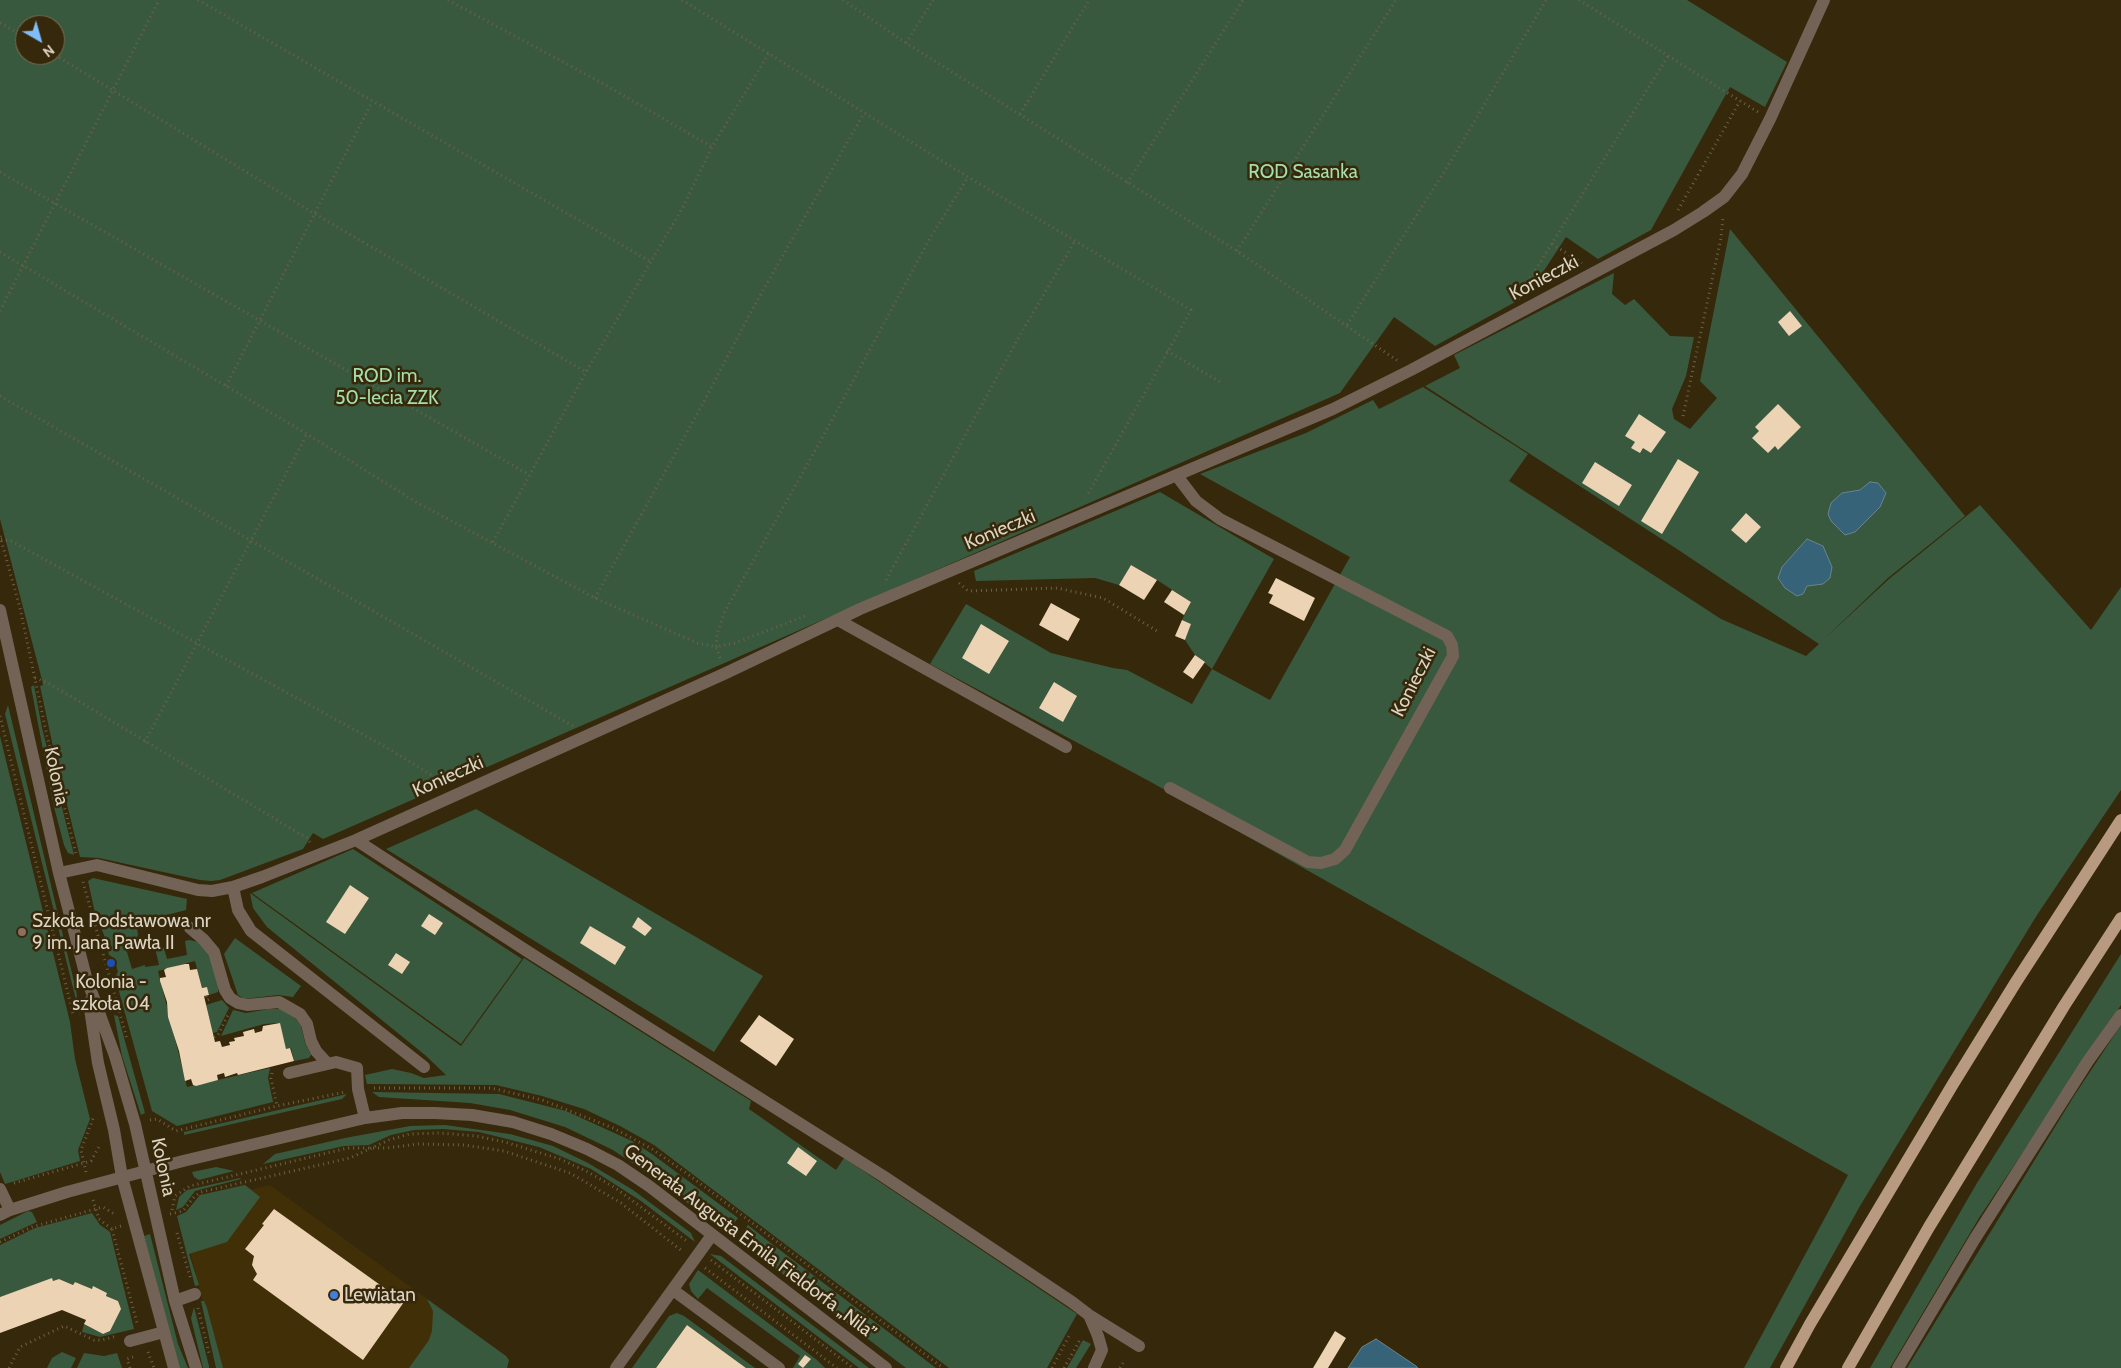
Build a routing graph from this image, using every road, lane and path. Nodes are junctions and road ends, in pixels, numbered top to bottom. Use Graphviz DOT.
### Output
graph roads {
  1 [pos="159,0"];
  2 [pos="198,0"];
  3 [pos="448,0"];
  4 [pos="682,0"];
  5 [pos="843,0"];
  6 [pos="933,0"];
  7 [pos="1090,0"];
  8 [pos="1243,0"];
  9 [pos="1396,0"];
  10 [pos="1546,0"];
  11 [pos="1579,0"];
  12 [pos="1824,0"];
  13 [pos="0,23"];
  14 [pos="15,31"];
  15 [pos="906,43"];
  16 [pos="768,53"];
  17 [pos="1668,56"];
  18 [pos="65,61"];
  19 [pos="113,89"];
  20 [pos="1740,101"];
  21 [pos="372,102"];
  22 [pos="864,114"];
  23 [pos="1020,114"];
  24 [pos="1770,120"];
  25 [pos="712,147"];
  26 [pos="0,172"];
  27 [pos="968,178"];
  28 [pos="1128,183"];
  29 [pos="1724,197"];
  30 [pos="54,204"];
  31 [pos="315,214"];
  32 [pos="1674,230"];
  33 [pos="1075,241"];
  34 [pos="1552,244"];
  35 [pos="0,252"];
  36 [pos="1237,252"];
  37 [pos="651,262"];
  38 [pos="22,266"];
  39 [pos="1589,274"];
  40 [pos="1525,287"];
  41 [pos="0,311"];
  42 [pos="260,321"];
  43 [pos="1347,325"];
  44 [pos="1167,351"];
  45 [pos="1411,370"];
  46 [pos="586,372"];
  47 [pos="1222,383"];
  48 [pos="226,386"];
  49 [pos="0,396"];
  50 [pos="1684,416"];
  51 [pos="307,434"];
  52 [pos="528,474"];
  53 [pos="1176,476"];
  54 [pos="1080,498"];
  55 [pos="0,538"];
  56 [pos="250,541"];
  57 [pos="493,542"];
  58 [pos="947,573"];
  59 [pos="895,577"];
  60 [pos="886,580"];
  61 [pos="877,584"];
  62 [pos="595,598"];
  63 [pos="0,610"];
  64 [pos="814,612"];
  65 [pos="838,620"];
  66 [pos="1157,630"];
  67 [pos="198,644"];
  68 [pos="716,647"];
  69 [pos="722,664"];
  70 [pos="42,680"];
  71 [pos="0,716"];
  72 [pos="575,728"];
  73 [pos="145,742"];
  74 [pos="1066,747"];
  75 [pos="447,785"];
  76 [pos="1170,788"];
  77 [pos="2121,820"];
  78 [pos="308,840"];
  79 [pos="356,840"];
  80 [pos="80,868"];
  81 [pos="59,873"];
  82 [pos="233,887"];
  83 [pos="2121,918"];
  84 [pos="190,928"];
  85 [pos="86,977"];
  86 [pos="234,1001"];
  87 [pos="2121,1015"];
  88 [pos="74,1017"];
  89 [pos="214,1037"];
  90 [pos="128,1041"];
  91 [pos="327,1063"];
  92 [pos="273,1067"];
  93 [pos="424,1067"];
  94 [pos="289,1072"];
  95 [pos="358,1089"];
  96 [pos="277,1106"];
  97 [pos="148,1112"];
  98 [pos="365,1118"];
  99 [pos="99,1139"];
  100 [pos="373,1148"];
  101 [pos="145,1171"];
  102 [pos="122,1177"];
  103 [pos="260,1179"];
  104 [pos="12,1184"];
  105 [pos="0,1189"];
  106 [pos="104,1208"];
  107 [pos="5,1213"];
  108 [pos="174,1222"];
  109 [pos="176,1229"];
  110 [pos="712,1235"];
  111 [pos="0,1242"];
  112 [pos="697,1256"];
  113 [pos="673,1290"];
  114 [pos="195,1294"];
  115 [pos="175,1301"];
  116 [pos="1089,1316"];
  117 [pos="164,1332"];
  118 [pos="1070,1334"];
  119 [pos="125,1338"];
  120 [pos="1080,1338"];
  121 [pos="1139,1346"];
  122 [pos="1102,1350"];
  123 [pos="210,1359"];
  124 [pos="1123,1363"];
  125 [pos="9,1368"];
  126 [pos="174,1368"];
  127 [pos="196,1368"];
  128 [pos="616,1368"];
  129 [pos="780,1368"];
  130 [pos="837,1368"];
  131 [pos="853,1368"];
  132 [pos="886,1368"];
  133 [pos="1052,1368"];
  134 [pos="1064,1368"];
  135 [pos="1088,1368"];
  136 [pos="1094,1368"];
  137 [pos="1120,1368"];
  138 [pos="1786,1368"];
  139 [pos="1848,1368"];
  140 [pos="1898,1368"];
  1 -- 19 [label="path"];
  2 -- 21 [label="path"];
  3 -- 25 [label="path"];
  4 -- 16 [label="path"];
  5 -- 15 [label="path"];
  6 -- 15 [label="path"];
  7 -- 23 [label="path"];
  8 -- 28 [label="path"];
  9 -- 36 [label="path"];
  10 -- 43 [label="path"];
  11 -- 17 [label="path"];
  12 -- 24 [label="street, Konieczki"];
  13 -- 14 [label="path"];
  15 -- 23 [label="path"];
  16 -- 22 [label="path"];
  16 -- 25 [label="path"];
  17 -- 20 [label="path"];
  17 -- 34 [label="path"];
  18 -- 19 [label="path"];
  19 -- 30 [label="path"];
  19 -- 31 [label="path"];
  20 -- 24 [label="path"];
  20 -- 32 [label="path"];
  21 -- 31 [label="path"];
  21 -- 37 [label="path"];
  22 -- 27 [label="path"];
  22 -- 62 [label="path"];
  23 -- 28 [label="path"];
  24 -- 29 [label="street, Konieczki"];
  25 -- 37 [label="path"];
  26 -- 30 [label="path"];
  27 -- 33 [label="path"];
  27 -- 68 [label="path"];
  28 -- 36 [label="path"];
  29 -- 32 [label="street, Konieczki"];
  29 -- 50 [label="path"];
  30 -- 38 [label="path"];
  30 -- 42 [label="path"];
  31 -- 42 [label="path"];
  31 -- 46 [label="path"];
  32 -- 39 [label="street, Konieczki"];
  33 -- 44 [label="path"];
  33 -- 60 [label="path"];
  34 -- 39 [label="path"];
  34 -- 40 [label="path"];
  35 -- 38 [label="path"];
  36 -- 43 [label="path"];
  37 -- 46 [label="path"];
  38 -- 41 [label="path"];
  38 -- 48 [label="path"];
  39 -- 45 [label="street, Konieczki"];
  42 -- 48 [label="path"];
  42 -- 52 [label="path"];
  43 -- 45 [label="path"];
  44 -- 47 [label="path"];
  44 -- 54 [label="path"];
  45 -- 53 [label="street, Konieczki"];
  46 -- 52 [label="path"];
  48 -- 51 [label="path"];
  49 -- 56 [label="path"];
  51 -- 56 [label="path"];
  51 -- 57 [label="path"];
  52 -- 57 [label="path"];
  53 -- 58 [label="street, Konieczki"];
  53 -- 76 [label="street, Konieczki"];
  55 -- 67 [label="path"];
  55 -- 80 [label="path"];
  56 -- 67 [label="path"];
  56 -- 72 [label="path"];
  57 -- 62 [label="path"];
  58 -- 65 [label="street, Konieczki"];
  58 -- 66 [label="path"];
  59 -- 60 [label="path"];
  60 -- 61 [label="path"];
  62 -- 68 [label="path"];
  63 -- 81 [label="street, Kolonia"];
  64 -- 68 [label="path"];
  65 -- 74 [label="street"];
  65 -- 79 [label="street, Konieczki"];
  67 -- 73 [label="path"];
  67 -- 75 [label="path"];
  68 -- 69 [label="path"];
  70 -- 73 [label="path"];
  71 -- 88 [label="path"];
  73 -- 78 [label="path"];
  77 -- 138 [label="main road"];
  79 -- 82 [label="street, Konieczki"];
  79 -- 116 [label="street"];
  80 -- 81 [label="street, Konieczki"];
  80 -- 82 [label="street, Konieczki"];
  80 -- 90 [label="path"];
  81 -- 85 [label="street, Kolonia"];
  82 -- 93 [label="street"];
  83 -- 139 [label="main road"];
  84 -- 86 [label="street"];
  85 -- 101 [label="street, Kolonia"];
  85 -- 102 [label="street, Kolonia"];
  86 -- 89 [label="path"];
  86 -- 91 [label="street"];
  87 -- 140 [label="street"];
  91 -- 94 [label="street"];
  91 -- 95 [label="street"];
  92 -- 96 [label="path"];
  95 -- 96 [label="path"];
  95 -- 98 [label="street"];
  96 -- 97 [label="path"];
  98 -- 101 [label="street, Generała Augusta Emila Fieldorfa „Nila”"];
  98 -- 110 [label="street, Generała Augusta Emila Fieldorfa „Nila”"];
  99 -- 104 [label="path"];
  100 -- 103 [label="path"];
  100 -- 108 [label="path"];
  100 -- 112 [label="path"];
  100 -- 112 [label="path"];
  101 -- 102 [label="street, Generała Augusta Emila Fieldorfa „Nila”"];
  101 -- 115 [label="street, Kolonia"];
  102 -- 107 [label="street, Generała Augusta Emila Fieldorfa „Nila”"];
  102 -- 117 [label="street, Kolonia"];
  105 -- 107 [label="street"];
  106 -- 111 [label="path"];
  109 -- 114 [label="path"];
  110 -- 112 [label="street"];
  110 -- 132 [label="street, Generała Augusta Emila Fieldorfa „Nila”"];
  112 -- 113 [label="street"];
  112 -- 130 [label="path"];
  112 -- 131 [label="path"];
  113 -- 128 [label="street"];
  113 -- 129 [label="street"];
  114 -- 115 [label="street"];
  114 -- 123 [label="path"];
  115 -- 127 [label="street, Kolonia"];
  116 -- 121 [label="street"];
  116 -- 122 [label="street"];
  117 -- 119 [label="street"];
  117 -- 126 [label="street, Kolonia"];
  118 -- 133 [label="path"];
  119 -- 125 [label="path"];
  120 -- 134 [label="path"];
  122 -- 135 [label="street"];
  122 -- 136 [label="street"];
  124 -- 137 [label="path"];
}
